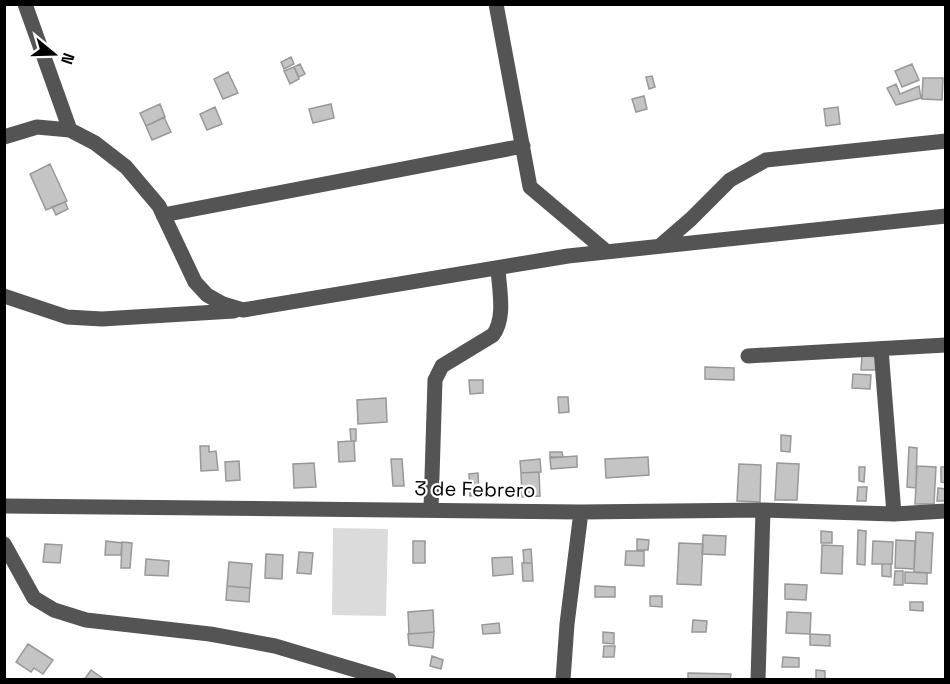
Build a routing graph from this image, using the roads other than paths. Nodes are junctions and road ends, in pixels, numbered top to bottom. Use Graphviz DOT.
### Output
graph roads {
  1 [pos="25,4"];
  2 [pos="496,4"];
  3 [pos="70,130"];
  4 [pos="4,137"];
  5 [pos="945,141"];
  6 [pos="524,146"];
  7 [pos="163,215"];
  8 [pos="945,216"];
  9 [pos="661,245"];
  10 [pos="607,252"];
  11 [pos="498,268"];
  12 [pos="4,296"];
  13 [pos="243,310"];
  14 [pos="945,345"];
  15 [pos="881,349"];
  16 [pos="748,356"];
  17 [pos="4,506"];
  18 [pos="431,509"];
  19 [pos="764,510"];
  20 [pos="945,511"];
  21 [pos="581,512"];
  22 [pos="894,514"];
  23 [pos="4,544"];
  24 [pos="389,680"];
  25 [pos="563,680"];
  26 [pos="758,680"];
  1 -- 3 [label="street"];
  2 -- 6 [label="street"];
  3 -- 4 [label="street"];
  3 -- 7 [label="street"];
  5 -- 9 [label="street"];
  6 -- 7 [label="street"];
  6 -- 10 [label="street"];
  7 -- 13 [label="street"];
  8 -- 9 [label="street"];
  9 -- 10 [label="street"];
  10 -- 11 [label="street"];
  11 -- 13 [label="street"];
  11 -- 18 [label="street"];
  12 -- 13 [label="street"];
  14 -- 15 [label="street"];
  15 -- 16 [label="street"];
  15 -- 22 [label="street"];
  17 -- 18 [label="street, 3 de Febrero"];
  18 -- 21 [label="street, 3 de Febrero"];
  19 -- 21 [label="street, 3 de Febrero"];
  19 -- 22 [label="street, 3 de Febrero"];
  19 -- 26 [label="street"];
  20 -- 22 [label="street, 3 de Febrero"];
  21 -- 25 [label="street"];
  23 -- 24 [label="street"];
}
